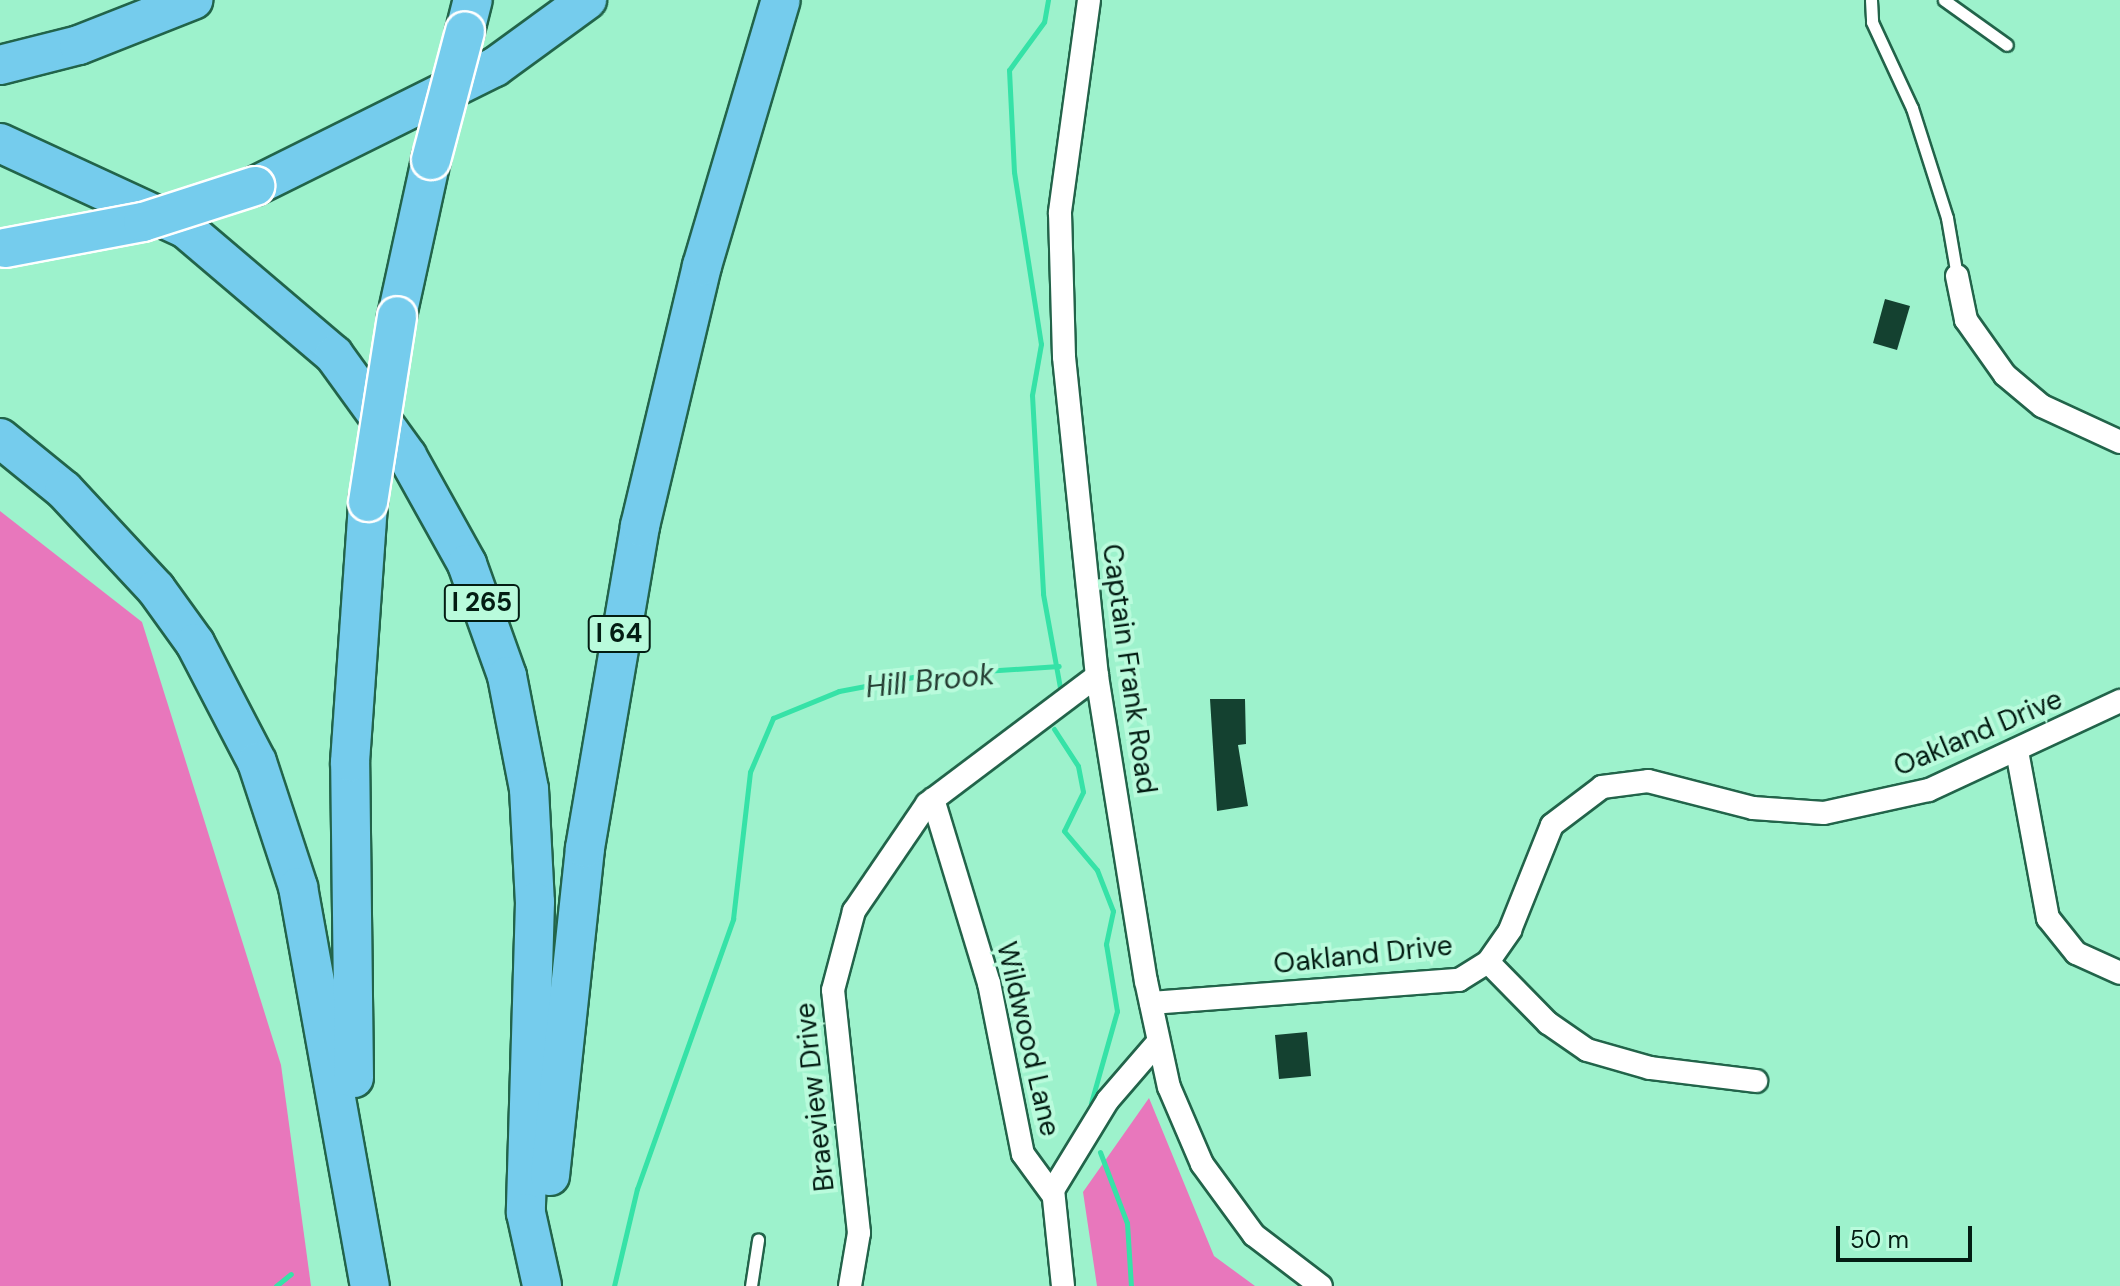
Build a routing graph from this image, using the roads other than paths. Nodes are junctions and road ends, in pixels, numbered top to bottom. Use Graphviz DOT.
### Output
graph roads {
  1 [pos="193,0"];
  2 [pos="587,0"];
  3 [pos="781,0"];
  4 [pos="1089,0"];
  5 [pos="1871,0"];
  6 [pos="1944,0"];
  7 [pos="469,15"];
  8 [pos="2007,45"];
  9 [pos="0,65"];
  10 [pos="0,143"];
  11 [pos="2,248"];
  12 [pos="1957,276"];
  13 [pos="0,438"];
  14 [pos="2120,442"];
  15 [pos="1097,676"];
  16 [pos="2120,701"];
  17 [pos="2017,751"];
  18 [pos="933,799"];
  19 [pos="1488,962"];
  20 [pos="2120,973"];
  21 [pos="1151,1003"];
  22 [pos="1158,1042"];
  23 [pos="1756,1081"];
  24 [pos="1053,1195"];
  25 [pos="758,1240"];
  26 [pos="542,1285"];
  27 [pos="371,1286"];
  28 [pos="751,1286"];
  29 [pos="850,1286"];
  30 [pos="1063,1286"];
  31 [pos="1321,1286"];
  1 -- 9 [label="highway"];
  2 -- 11 [label="highway, bridge"];
  3 -- 26 [label="highway, I 64"];
  4 -- 15 [label="street, Captain Frank Road"];
  5 -- 12 [label="lane"];
  6 -- 8 [label="lane"];
  7 -- 27 [label="highway, bridge"];
  10 -- 26 [label="highway, I 265"];
  12 -- 14 [label="street"];
  13 -- 27 [label="highway"];
  15 -- 18 [label="street, Braeview Drive"];
  15 -- 21 [label="street, Captain Frank Road"];
  16 -- 17 [label="street, Oakland Drive"];
  17 -- 19 [label="street, Oakland Drive"];
  17 -- 20 [label="street"];
  18 -- 24 [label="street, Wildwood Lane"];
  18 -- 29 [label="street, Braeview Drive"];
  19 -- 21 [label="street, Oakland Drive"];
  19 -- 23 [label="street"];
  21 -- 22 [label="street, Captain Frank Road"];
  22 -- 24 [label="street"];
  22 -- 31 [label="street, Captain Frank Road"];
  24 -- 30 [label="street, Wildwood Lane"];
  25 -- 28 [label="lane"];
}
